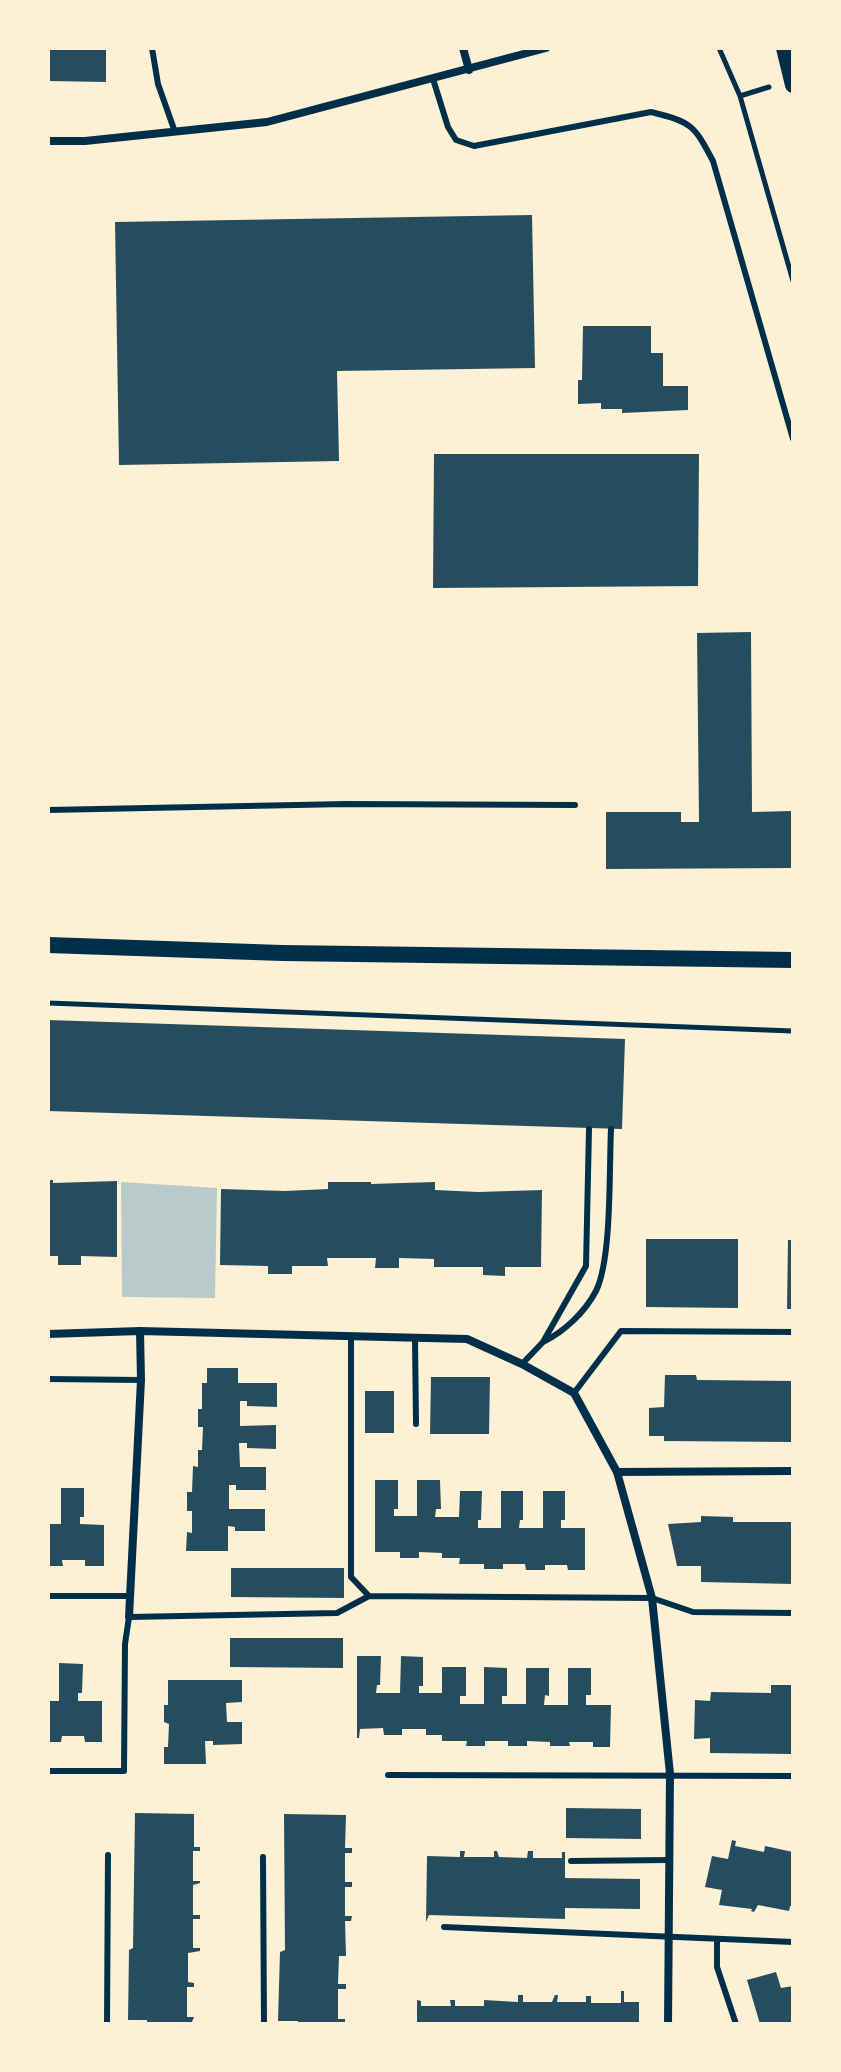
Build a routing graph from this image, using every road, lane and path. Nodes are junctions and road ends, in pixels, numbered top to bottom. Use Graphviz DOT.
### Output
graph roads {
  1 [pos="152,48"];
  2 [pos="463,48"];
  3 [pos="546,48"];
  4 [pos="719,48"];
  5 [pos="784,48"];
  6 [pos="469,70"];
  7 [pos="433,79"];
  8 [pos="793,85"];
  9 [pos="175,132"];
  10 [pos="48,141"];
  11 [pos="793,281"];
  12 [pos="793,439"];
  13 [pos="575,805"];
  14 [pos="48,810"];
  15 [pos="48,945"];
  16 [pos="793,960"];
  17 [pos="48,1003"];
  18 [pos="793,1031"];
  19 [pos="589,1129"];
  20 [pos="611,1129"];
  21 [pos="140,1331"];
  22 [pos="793,1332"];
  23 [pos="48,1334"];
  24 [pos="351,1336"];
  25 [pos="415,1338"];
  26 [pos="543,1342"];
  27 [pos="522,1364"];
  28 [pos="48,1379"];
  29 [pos="141,1380"];
  30 [pos="574,1393"];
  31 [pos="416,1424"];
  32 [pos="793,1471"];
  33 [pos="617,1472"];
  34 [pos="48,1596"];
  35 [pos="130,1596"];
  36 [pos="369,1596"];
  37 [pos="652,1598"];
  38 [pos="793,1613"];
  39 [pos="129,1617"];
  40 [pos="48,1771"];
  41 [pos="670,1774"];
  42 [pos="388,1775"];
  43 [pos="793,1776"];
  44 [pos="108,1855"];
  45 [pos="263,1857"];
  46 [pos="669,1860"];
  47 [pos="571,1861"];
  48 [pos="444,1927"];
  49 [pos="668,1939"];
  50 [pos="717,1940"];
  51 [pos="793,1942"];
  52 [pos="107,2024"];
  53 [pos="264,2024"];
  54 [pos="668,2024"];
  55 [pos="736,2024"];
  1 -- 9 [label="lane"];
  2 -- 6 [label="street"];
  3 -- 6 [label="street"];
  4 -- 11 [label="path"];
  5 -- 8 [label="main road"];
  6 -- 7 [label="street"];
  7 -- 9 [label="street"];
  7 -- 12 [label="lane"];
  9 -- 10 [label="street"];
  13 -- 14 [label="lane"];
  15 -- 16 [label="main road"];
  17 -- 18 [label="path"];
  19 -- 26 [label="lane"];
  20 -- 26 [label="lane"];
  21 -- 23 [label="street"];
  21 -- 24 [label="street"];
  21 -- 29 [label="street"];
  22 -- 30 [label="lane"];
  24 -- 25 [label="street"];
  24 -- 36 [label="lane"];
  25 -- 27 [label="street"];
  25 -- 31 [label="lane"];
  26 -- 27 [label="lane"];
  27 -- 30 [label="street"];
  28 -- 29 [label="lane"];
  29 -- 35 [label="street"];
  30 -- 33 [label="street"];
  32 -- 33 [label="street"];
  33 -- 37 [label="street"];
  34 -- 35 [label="lane"];
  35 -- 39 [label="street"];
  36 -- 37 [label="lane"];
  36 -- 39 [label="lane"];
  37 -- 38 [label="lane"];
  37 -- 41 [label="street"];
  39 -- 40 [label="lane"];
  41 -- 42 [label="lane"];
  41 -- 43 [label="lane"];
  41 -- 46 [label="street"];
  44 -- 52 [label="lane"];
  45 -- 53 [label="lane"];
  46 -- 47 [label="lane"];
  46 -- 49 [label="street"];
  48 -- 49 [label="lane"];
  49 -- 50 [label="lane"];
  49 -- 54 [label="street"];
  50 -- 51 [label="lane"];
  50 -- 55 [label="lane"];
}
